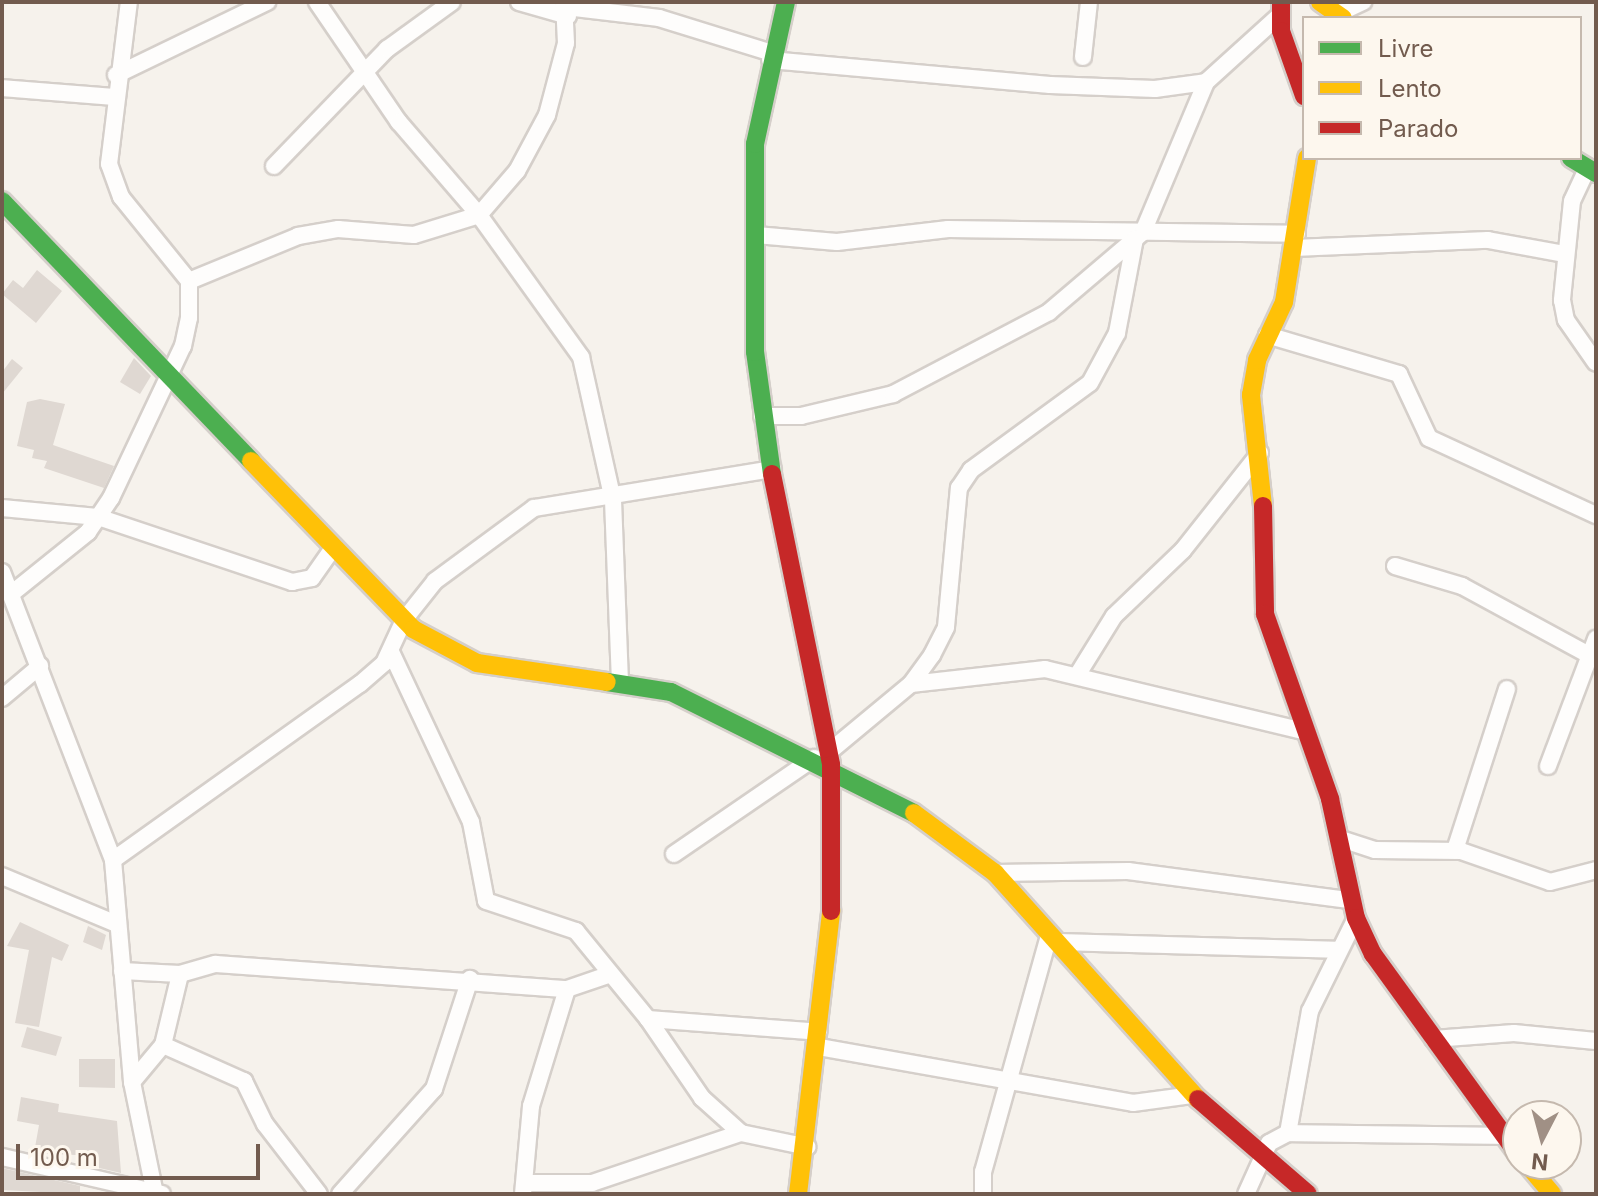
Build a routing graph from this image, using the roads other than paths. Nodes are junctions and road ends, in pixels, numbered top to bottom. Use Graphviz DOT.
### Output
graph roads {
  1 [pos="129,2"];
  2 [pos="267,2"];
  3 [pos="317,2"];
  4 [pos="452,2"];
  5 [pos="519,2"];
  6 [pos="786,2"];
  7 [pos="1089,2"];
  8 [pos="1320,2"];
  9 [pos="1363,2"];
  10 [pos="566,8"];
  11 [pos="1281,8"];
  12 [pos="1340,16"];
  13 [pos="771,56"];
  14 [pos="1083,57"];
  15 [pos="367,68"];
  16 [pos="116,75"];
  17 [pos="1206,82"];
  18 [pos="2,88"];
  19 [pos="1302,88"];
  20 [pos="113,97"];
  21 [pos="1307,160"];
  22 [pos="1574,160"];
  23 [pos="274,166"];
  24 [pos="1592,171"];
  25 [pos="2,201"];
  26 [pos="479,215"];
  27 [pos="756,235"];
  28 [pos="1139,236"];
  29 [pos="1295,241"];
  30 [pos="1564,254"];
  31 [pos="189,281"];
  32 [pos="1267,335"];
  33 [pos="1596,363"];
  34 [pos="171,374"];
  35 [pos="762,416"];
  36 [pos="1260,453"];
  37 [pos="773,469"];
  38 [pos="613,500"];
  39 [pos="2,508"];
  40 [pos="1596,515"];
  41 [pos="98,517"];
  42 [pos="334,546"];
  43 [pos="1395,566"];
  44 [pos="2,572"];
  45 [pos="11,594"];
  46 [pos="2,614"];
  47 [pos="20,615"];
  48 [pos="404,620"];
  49 [pos="1596,639"];
  50 [pos="391,652"];
  51 [pos="1589,655"];
  52 [pos="40,666"];
  53 [pos="1078,674"];
  54 [pos="620,681"];
  55 [pos="911,684"];
  56 [pos="1507,689"];
  57 [pos="2,698"];
  58 [pos="1304,731"];
  59 [pos="825,758"];
  60 [pos="1548,766"];
  61 [pos="1338,838"];
  62 [pos="1455,850"];
  63 [pos="674,854"];
  64 [pos="113,860"];
  65 [pos="1596,870"];
  66 [pos="995,873"];
  67 [pos="2,876"];
  68 [pos="1352,909"];
  69 [pos="117,924"];
  70 [pos="1054,939"];
  71 [pos="1336,950"];
  72 [pos="122,971"];
  73 [pos="180,974"];
  74 [pos="611,974"];
  75 [pos="470,979"];
  76 [pos="567,989"];
  77 [pos="648,1019"];
  78 [pos="819,1039"];
  79 [pos="1433,1039"];
  80 [pos="1596,1041"];
  81 [pos="163,1045"];
  82 [pos="1007,1079"];
  83 [pos="132,1082"];
  84 [pos="1193,1095"];
  85 [pos="741,1133"];
  86 [pos="1288,1133"];
  87 [pos="1502,1136"];
  88 [pos="808,1147"];
  89 [pos="2,1157"];
  90 [pos="1263,1157"];
  91 [pos="524,1188"];
  92 [pos="157,1193"];
  93 [pos="319,1194"];
  94 [pos="340,1194"];
  95 [pos="798,1194"];
  96 [pos="983,1194"];
  97 [pos="1246,1194"];
  98 [pos="1308,1194"];
  1 -- 16 [label="street"];
  2 -- 16 [label="street"];
  3 -- 15 [label="street"];
  4 -- 15 [label="street"];
  5 -- 10 [label="street"];
  6 -- 13 [label="street"];
  7 -- 14 [label="street"];
  8 -- 12 [label="street"];
  9 -- 12 [label="street"];
  10 -- 13 [label="street"];
  10 -- 26 [label="street"];
  11 -- 17 [label="street"];
  11 -- 19 [label="street"];
  13 -- 17 [label="street"];
  13 -- 27 [label="street"];
  15 -- 23 [label="street"];
  15 -- 26 [label="street"];
  16 -- 20 [label="street"];
  17 -- 28 [label="street"];
  18 -- 20 [label="street"];
  20 -- 31 [label="street"];
  21 -- 29 [label="street"];
  22 -- 24 [label="street"];
  24 -- 30 [label="street"];
  25 -- 34 [label="street"];
  26 -- 31 [label="street"];
  26 -- 38 [label="street"];
  27 -- 28 [label="street"];
  27 -- 35 [label="street"];
  28 -- 29 [label="street"];
  28 -- 35 [label="street"];
  28 -- 55 [label="street"];
  29 -- 30 [label="street"];
  29 -- 32 [label="street"];
  30 -- 33 [label="street"];
  31 -- 34 [label="street"];
  32 -- 36 [label="street"];
  32 -- 40 [label="street"];
  34 -- 41 [label="street"];
  34 -- 42 [label="street"];
  35 -- 37 [label="street"];
  36 -- 53 [label="street"];
  36 -- 58 [label="street"];
  37 -- 38 [label="street"];
  37 -- 59 [label="street"];
  38 -- 48 [label="street"];
  38 -- 54 [label="street"];
  39 -- 41 [label="street"];
  41 -- 42 [label="street"];
  41 -- 45 [label="street"];
  42 -- 48 [label="street"];
  43 -- 51 [label="street"];
  44 -- 45 [label="street"];
  45 -- 47 [label="street"];
  46 -- 47 [label="street"];
  47 -- 52 [label="street"];
  48 -- 50 [label="street"];
  48 -- 54 [label="street"];
  49 -- 51 [label="street"];
  50 -- 64 [label="street"];
  50 -- 74 [label="street"];
  51 -- 60 [label="street"];
  52 -- 57 [label="street"];
  52 -- 64 [label="street"];
  53 -- 55 [label="street"];
  53 -- 58 [label="street"];
  54 -- 59 [label="street"];
  55 -- 59 [label="street"];
  56 -- 62 [label="street"];
  58 -- 61 [label="street"];
  59 -- 63 [label="street"];
  59 -- 66 [label="street"];
  59 -- 78 [label="street"];
  61 -- 62 [label="street"];
  61 -- 68 [label="street"];
  62 -- 65 [label="street"];
  64 -- 69 [label="street"];
  66 -- 68 [label="street"];
  66 -- 70 [label="street"];
  67 -- 69 [label="street"];
  68 -- 71 [label="street"];
  68 -- 79 [label="street"];
  69 -- 72 [label="street"];
  70 -- 71 [label="street"];
  70 -- 82 [label="street"];
  70 -- 84 [label="street"];
  71 -- 86 [label="street"];
  72 -- 73 [label="street"];
  72 -- 83 [label="street"];
  73 -- 75 [label="street"];
  73 -- 81 [label="street"];
  74 -- 76 [label="street"];
  74 -- 77 [label="street"];
  75 -- 76 [label="street"];
  75 -- 94 [label="street"];
  76 -- 91 [label="street"];
  77 -- 78 [label="street"];
  77 -- 85 [label="street"];
  78 -- 82 [label="street"];
  78 -- 88 [label="street"];
  79 -- 80 [label="street"];
  79 -- 87 [label="street"];
  81 -- 83 [label="street"];
  81 -- 93 [label="street"];
  82 -- 84 [label="street"];
  82 -- 96 [label="street"];
  83 -- 92 [label="street"];
  84 -- 90 [label="street"];
  85 -- 88 [label="street"];
  85 -- 91 [label="street"];
  86 -- 87 [label="street"];
  86 -- 90 [label="street"];
  88 -- 95 [label="street"];
  89 -- 92 [label="street"];
  90 -- 97 [label="street"];
  90 -- 98 [label="street"];
}
